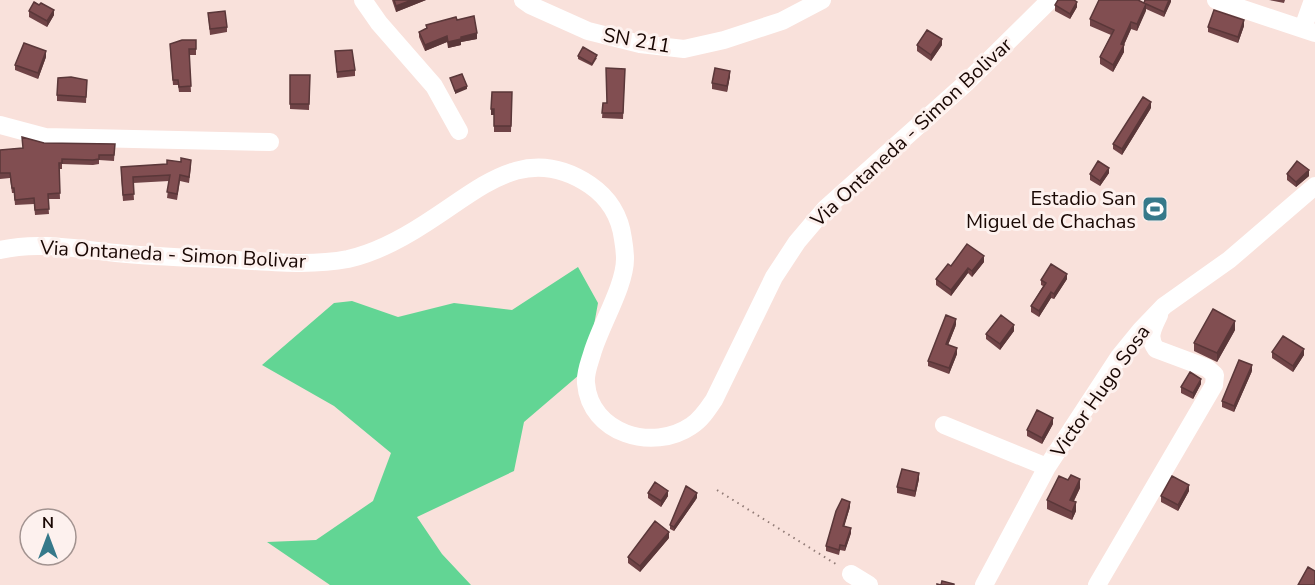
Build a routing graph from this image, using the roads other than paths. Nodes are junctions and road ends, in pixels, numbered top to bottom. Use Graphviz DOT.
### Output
graph roads {
  1 [pos="363,0"];
  2 [pos="523,0"];
  3 [pos="822,0"];
  4 [pos="1050,0"];
  5 [pos="1216,0"];
  6 [pos="1313,0"];
  7 [pos="1309,31"];
  8 [pos="0,125"];
  9 [pos="459,130"];
  10 [pos="270,142"];
  11 [pos="1315,186"];
  12 [pos="0,250"];
  13 [pos="1164,306"];
  14 [pos="944,425"];
  15 [pos="1047,467"];
  16 [pos="851,574"];
  17 [pos="869,585"];
  18 [pos="984,585"];
  19 [pos="1097,585"];
  1 -- 9 [label="street"];
  2 -- 3 [label="street, SN 211"];
  4 -- 12 [label="street, Via Ontaneda - Simon Bolivar"];
  5 -- 7 [label="street"];
  6 -- 7 [label="street"];
  8 -- 10 [label="street"];
  11 -- 13 [label="street, Victor Hugo Sosa"];
  13 -- 15 [label="street, Victor Hugo Sosa"];
  13 -- 19 [label="street"];
  14 -- 15 [label="street"];
  15 -- 18 [label="street, Victor Hugo Sosa"];
  16 -- 17 [label="street"];
}
